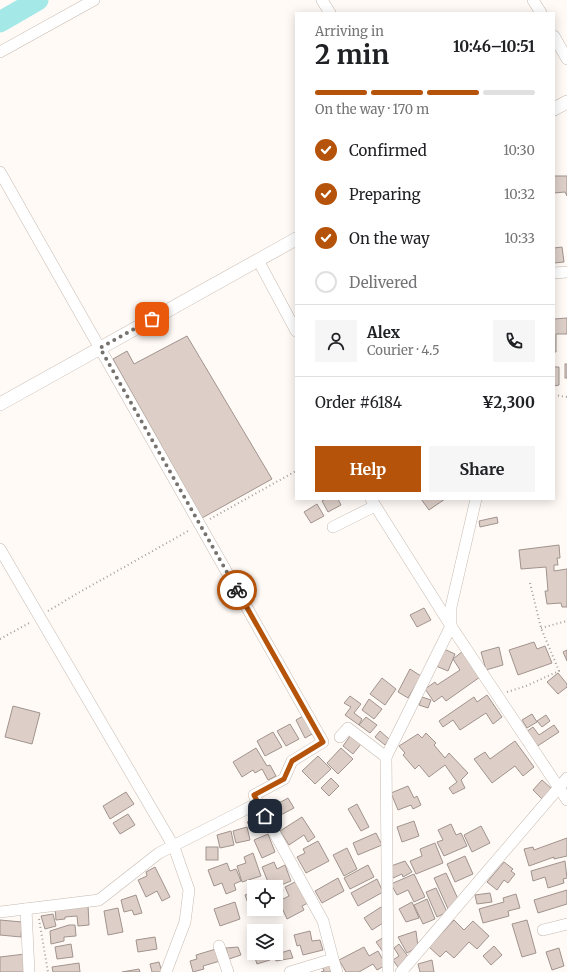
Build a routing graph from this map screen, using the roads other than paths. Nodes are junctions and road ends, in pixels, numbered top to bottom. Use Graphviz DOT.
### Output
graph roads {
  1 [pos="94,0"];
  2 [pos="322,0"];
  3 [pos="533,0"];
  4 [pos="329,12"];
  5 [pos="540,12"];
  6 [pos="555,38"];
  7 [pos="0,52"];
  8 [pos="567,59"];
  9 [pos="567,102"];
  10 [pos="555,108"];
  11 [pos="0,172"];
  12 [pos="295,240"];
  13 [pos="258,260"];
  14 [pos="567,272"];
  15 [pos="555,273"];
  16 [pos="295,329"];
  17 [pos="100,348"];
  18 [pos="0,404"];
  19 [pos="476,500"];
  20 [pos="373,502"];
  21 [pos="333,527"];
  22 [pos="0,549"];
  23 [pos="452,626"];
  24 [pos="340,738"];
  25 [pos="386,757"];
  26 [pos="567,778"];
  27 [pos="559,788"];
  28 [pos="567,800"];
  29 [pos="258,803"];
  30 [pos="174,846"];
  31 [pos="26,909"];
  32 [pos="0,912"];
  33 [pos="566,927"];
  34 [pos="543,930"];
  35 [pos="219,946"];
  36 [pos="332,959"];
  37 [pos="29,972"];
  38 [pos="166,972"];
  39 [pos="228,972"];
  40 [pos="290,972"];
  41 [pos="337,972"];
  42 [pos="388,972"];
  43 [pos="401,972"];
  1 -- 7 [label="street"];
  2 -- 4 [label="street"];
  3 -- 5 [label="street"];
  6 -- 8 [label="street"];
  9 -- 10 [label="street"];
  11 -- 17 [label="street"];
  12 -- 13 [label="street"];
  13 -- 16 [label="street"];
  13 -- 17 [label="street"];
  14 -- 15 [label="street"];
  17 -- 18 [label="street"];
  17 -- 29 [label="street"];
  19 -- 23 [label="street"];
  20 -- 21 [label="street"];
  20 -- 23 [label="street"];
  22 -- 30 [label="street"];
  23 -- 25 [label="street"];
  23 -- 27 [label="street"];
  24 -- 25 [label="street"];
  25 -- 42 [label="street"];
  26 -- 27 [label="street"];
  27 -- 28 [label="street"];
  27 -- 43 [label="street"];
  29 -- 30 [label="street"];
  29 -- 36 [label="street"];
  30 -- 31 [label="street"];
  30 -- 38 [label="street"];
  31 -- 32 [label="street"];
  31 -- 37 [label="street"];
  33 -- 34 [label="street"];
  35 -- 39 [label="street"];
  36 -- 40 [label="street"];
  36 -- 41 [label="street"];
}
